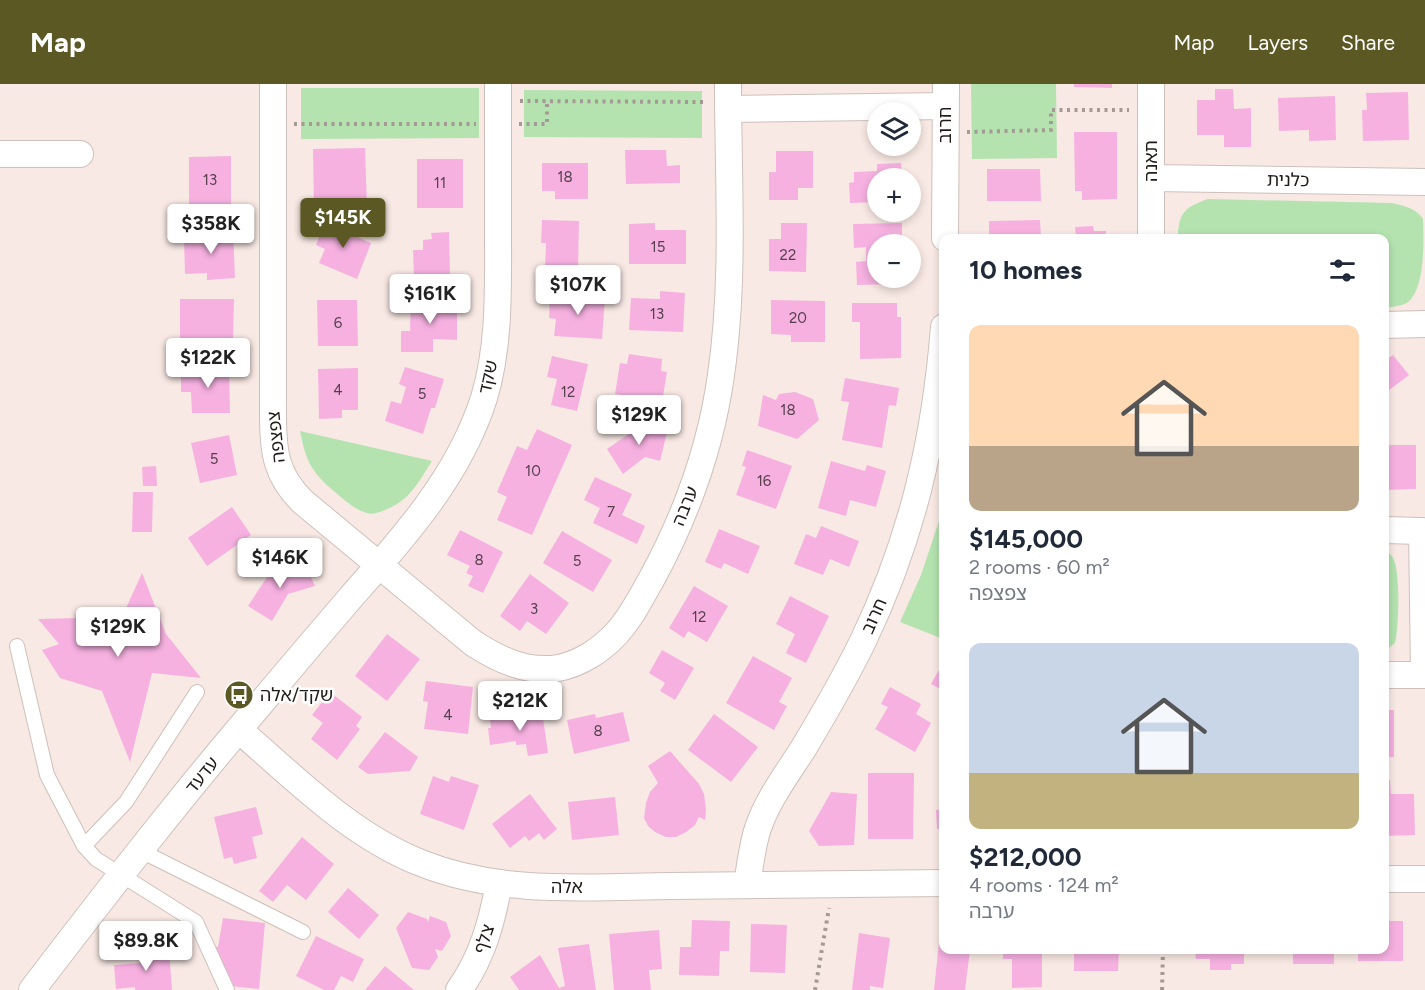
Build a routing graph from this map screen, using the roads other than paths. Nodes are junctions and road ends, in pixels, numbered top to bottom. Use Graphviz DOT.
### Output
graph roads {
  1 [pos="273,84"];
  2 [pos="1151,84"];
  3 [pos="946,95"];
  4 [pos="728,98"];
  5 [pos="498,103"];
  6 [pos="0,154"];
  7 [pos="80,154"];
  8 [pos="1151,178"];
  9 [pos="1425,182"];
  10 [pos="945,234"];
  11 [pos="1151,234"];
  12 [pos="1425,324"];
  13 [pos="1389,325"];
  14 [pos="939,382"];
  15 [pos="1389,530"];
  16 [pos="379,566"];
  17 [pos="17,646"];
  18 [pos="1389,675"];
  19 [pos="196,692"];
  20 [pos="239,730"];
  21 [pos="84,846"];
  22 [pos="141,851"];
  23 [pos="122,875"];
  24 [pos="1389,879"];
  25 [pos="1425,879"];
  26 [pos="499,883"];
  27 [pos="939,883"];
  28 [pos="747,885"];
  29 [pos="303,932"];
  30 [pos="32,990"];
  31 [pos="227,990"];
  32 [pos="459,990"];
  1 -- 16 [label="street, צפצפה"];
  2 -- 8 [label="street, תאנה"];
  3 -- 4 [label="street"];
  3 -- 10 [label="street, חרוב"];
  4 -- 16 [label="street, ערבה"];
  5 -- 16 [label="street, שקד"];
  6 -- 7 [label="street"];
  8 -- 9 [label="street, כלנית"];
  8 -- 11 [label="street, תאנה"];
  12 -- 13 [label="street"];
  14 -- 28 [label="street, חרוב"];
  15 -- 18 [label="street"];
  16 -- 20 [label="street, עדעד"];
  17 -- 21 [label="lane"];
  19 -- 21 [label="lane"];
  20 -- 22 [label="street, עדעד"];
  20 -- 26 [label="street, אלה"];
  21 -- 23 [label="lane"];
  22 -- 23 [label="street, עדעד"];
  22 -- 29 [label="lane"];
  23 -- 30 [label="street, עדעד"];
  23 -- 31 [label="lane"];
  24 -- 25 [label="street"];
  26 -- 28 [label="street, אלה"];
  26 -- 32 [label="street, צלף"];
  27 -- 28 [label="street, אלה"];
}
